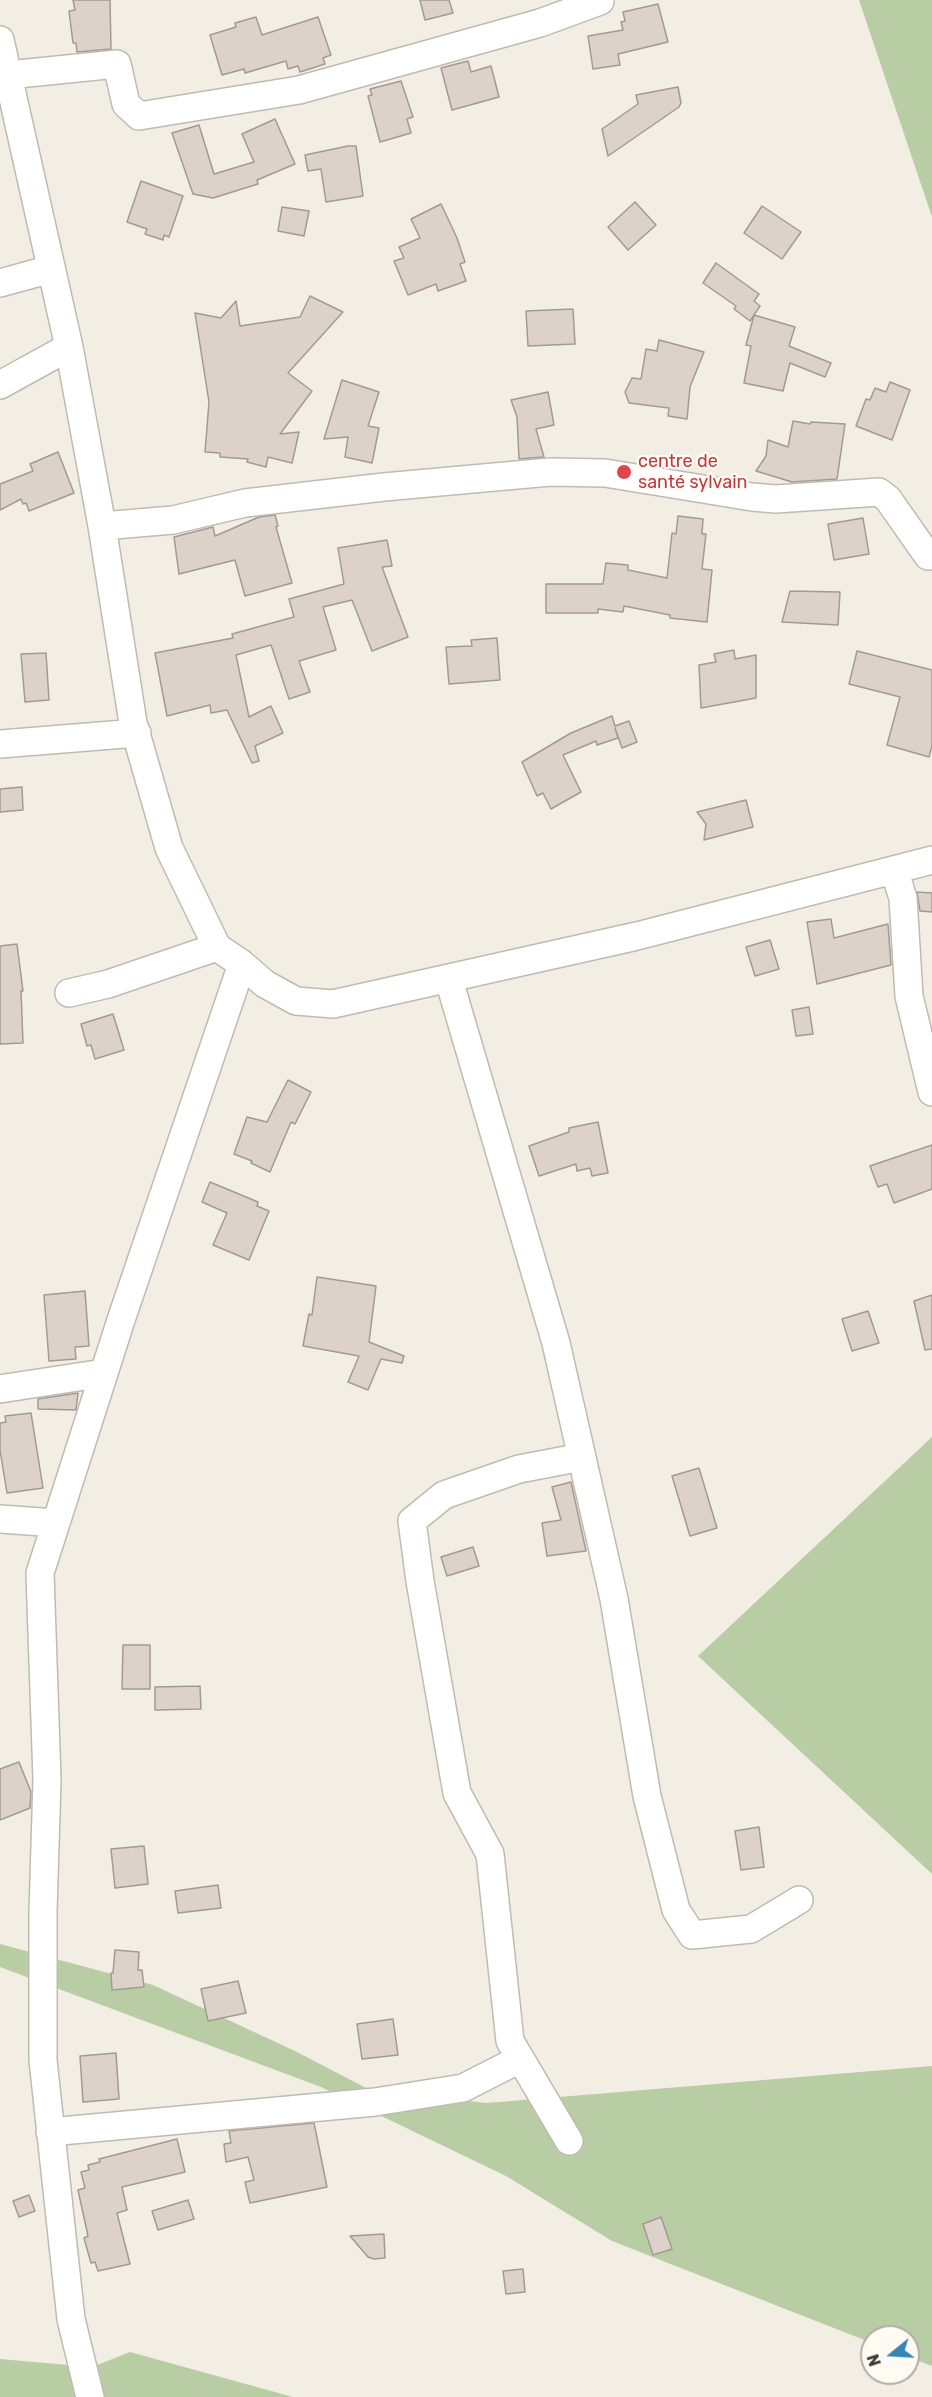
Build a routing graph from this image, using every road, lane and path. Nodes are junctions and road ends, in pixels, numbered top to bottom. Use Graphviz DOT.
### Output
graph roads {
  1 [pos="600,1"];
  2 [pos="0,40"];
  3 [pos="8,75"];
  4 [pos="0,265"];
  5 [pos="39,272"];
  6 [pos="0,283"];
  7 [pos="69,348"];
  8 [pos="0,385"];
  9 [pos="102,526"];
  10 [pos="928,556"];
  11 [pos="136,733"];
  12 [pos="0,744"];
  13 [pos="932,860"];
  14 [pos="894,870"];
  15 [pos="217,947"];
  16 [pos="242,964"];
  17 [pos="449,980"];
  18 [pos="69,993"];
  19 [pos="932,1092"];
  20 [pos="104,1373"];
  21 [pos="0,1389"];
  22 [pos="582,1457"];
  23 [pos="0,1519"];
  24 [pos="56,1523"];
  25 [pos="799,1900"];
  26 [pos="520,2059"];
  27 [pos="50,2132"];
  28 [pos="568,2141"];
  29 [pos="90,2397"];
  1 -- 3 [label="street"];
  2 -- 3 [label="street"];
  3 -- 5 [label="street"];
  4 -- 5 [label="street"];
  5 -- 6 [label="street"];
  5 -- 7 [label="street"];
  7 -- 8 [label="street"];
  7 -- 9 [label="street"];
  9 -- 10 [label="street"];
  9 -- 11 [label="street"];
  11 -- 12 [label="street"];
  11 -- 15 [label="street"];
  13 -- 14 [label="street"];
  14 -- 17 [label="street"];
  14 -- 19 [label="street"];
  15 -- 16 [label="street"];
  15 -- 18 [label="street"];
  16 -- 17 [label="street"];
  16 -- 20 [label="street"];
  17 -- 22 [label="street"];
  20 -- 21 [label="street"];
  20 -- 24 [label="street"];
  22 -- 25 [label="street"];
  22 -- 26 [label="street"];
  23 -- 24 [label="street"];
  24 -- 27 [label="street"];
  26 -- 27 [label="street"];
  26 -- 28 [label="street"];
  27 -- 29 [label="street"];
}
